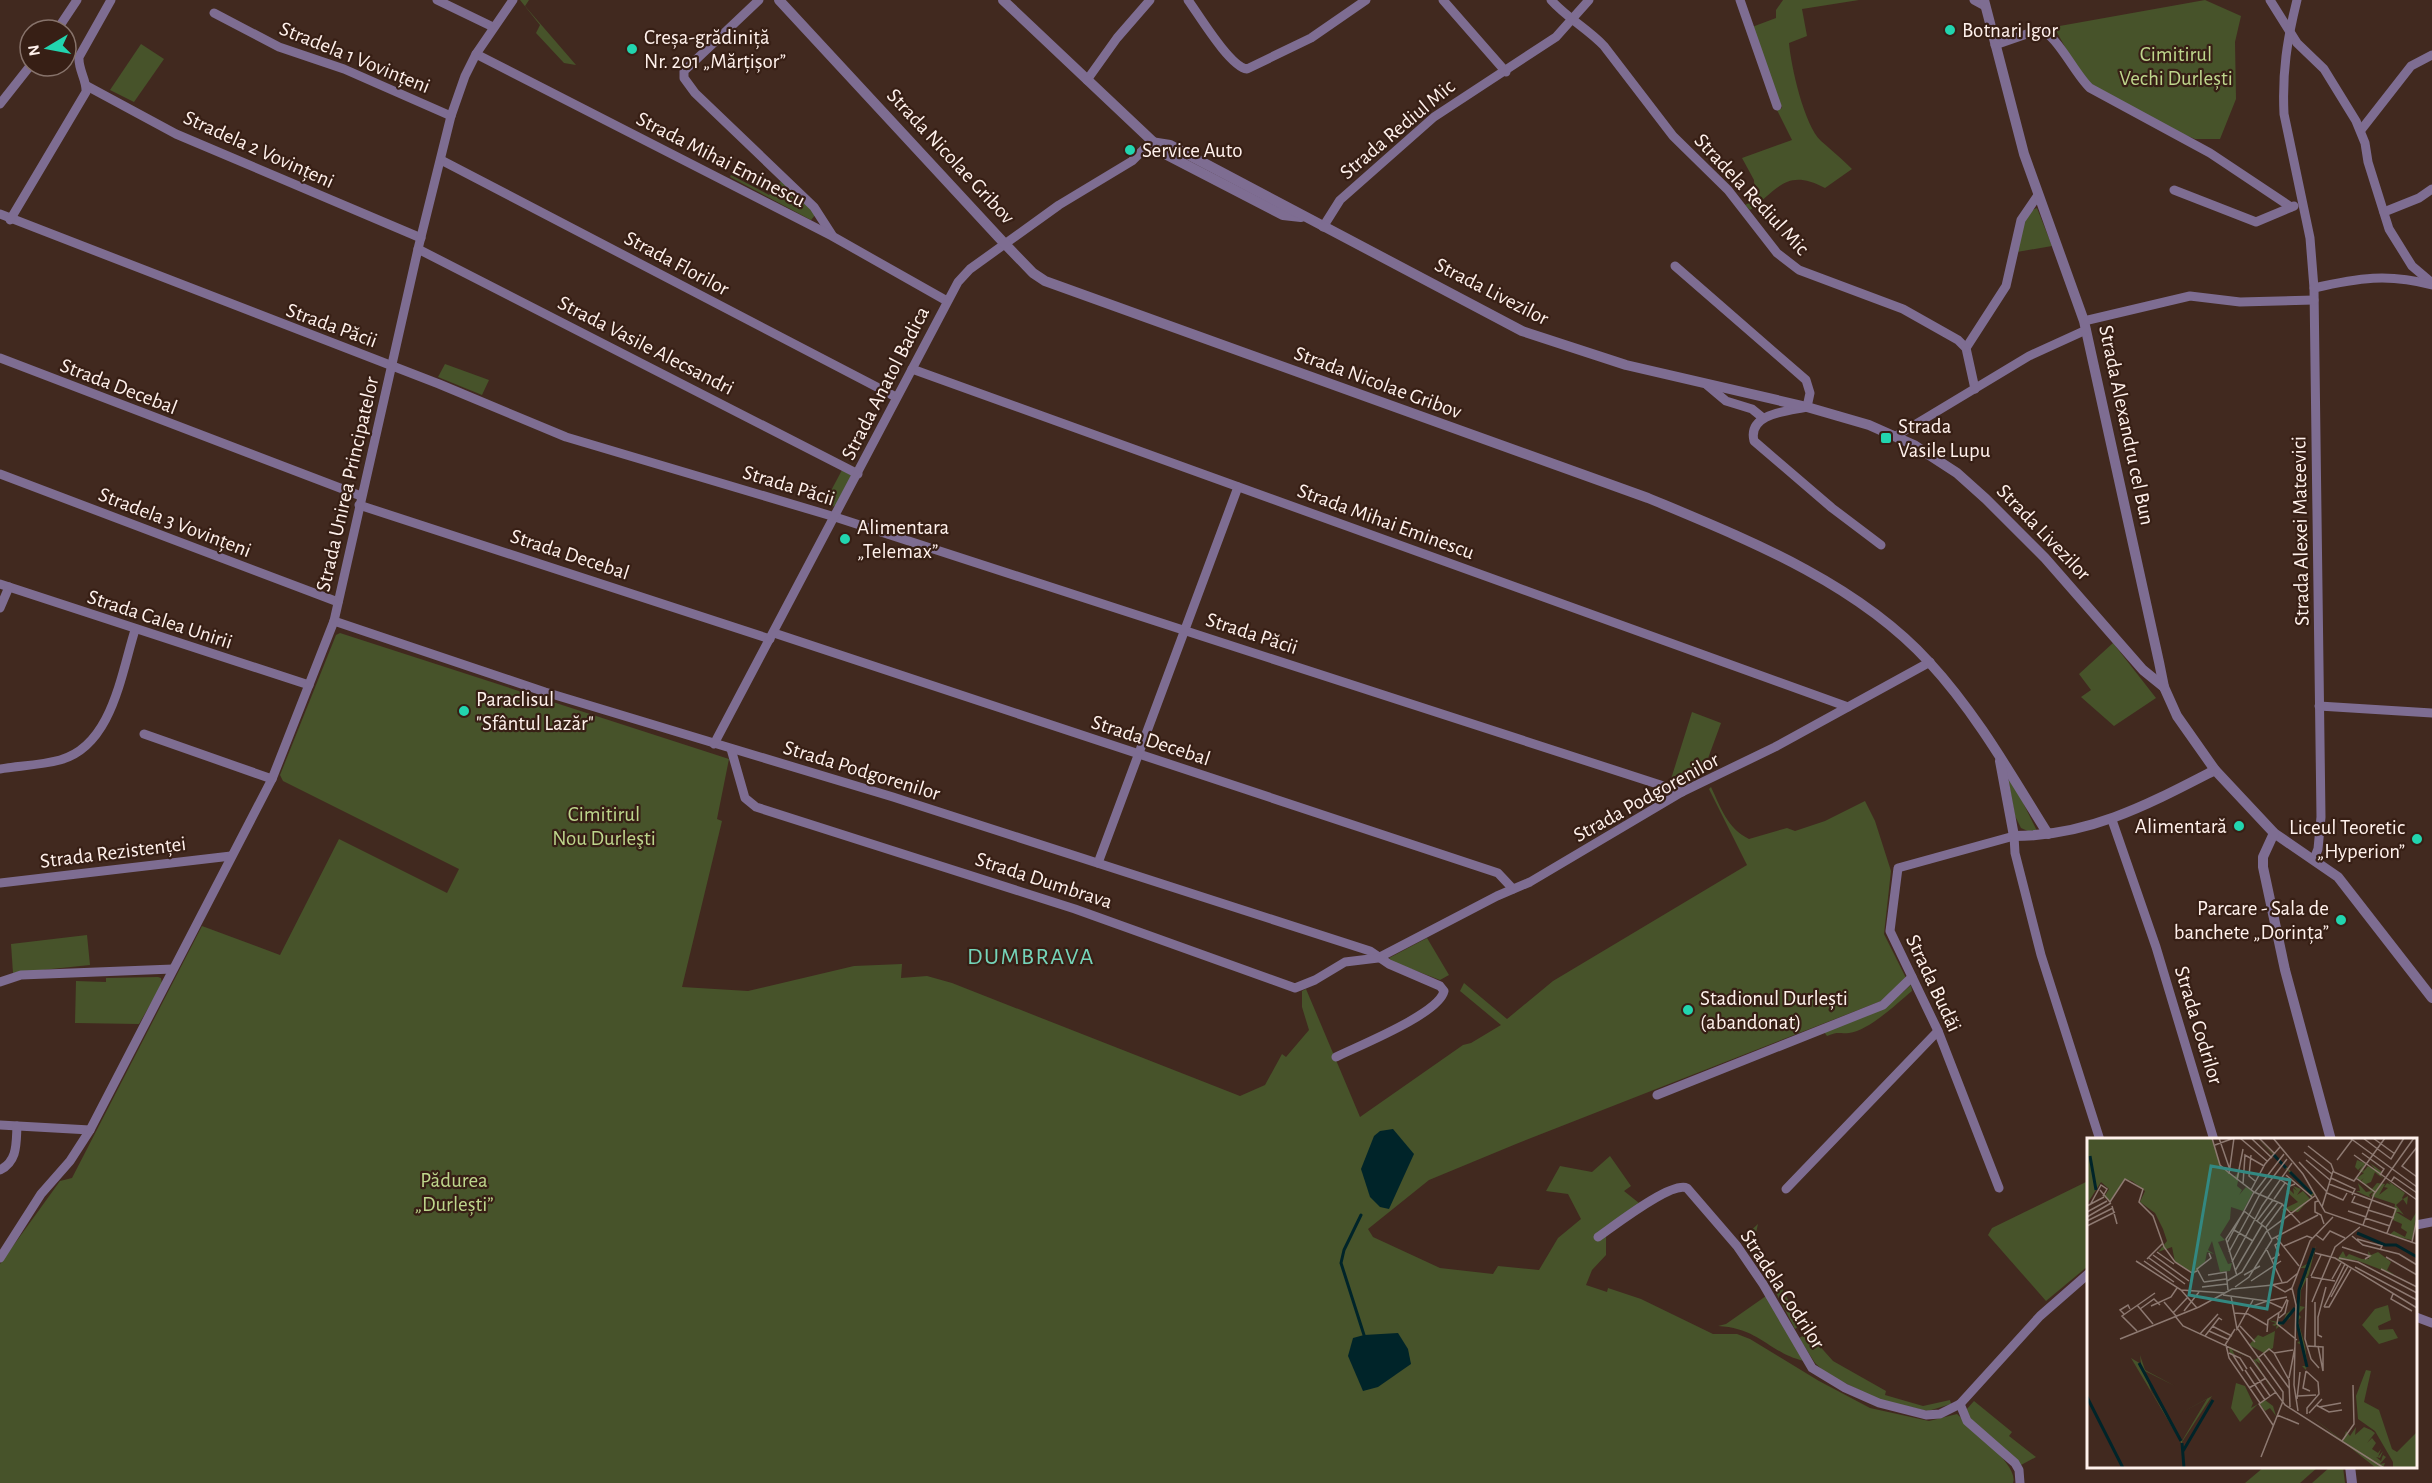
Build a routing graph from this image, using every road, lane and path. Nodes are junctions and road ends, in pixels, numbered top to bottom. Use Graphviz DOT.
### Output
graph roads {
  1 [pos="77,0"];
  2 [pos="111,0"];
  3 [pos="437,0"];
  4 [pos="513,0"];
  5 [pos="759,0"];
  6 [pos="779,0"];
  7 [pos="1003,0"];
  8 [pos="1150,0"];
  9 [pos="1188,0"];
  10 [pos="1366,0"];
  11 [pos="1443,0"];
  12 [pos="1551,0"];
  13 [pos="1590,0"];
  14 [pos="1740,0"];
  15 [pos="1974,0"];
  16 [pos="2270,0"];
  17 [pos="2297,0"];
  18 [pos="1984,3"];
  19 [pos="214,13"];
  20 [pos="65,18"];
  21 [pos="1571,20"];
  22 [pos="493,27"];
  23 [pos="2288,32"];
  24 [pos="1995,45"];
  25 [pos="476,54"];
  26 [pos="2432,55"];
  27 [pos="1506,72"];
  28 [pos="21,78"];
  29 [pos="1087,80"];
  30 [pos="87,86"];
  31 [pos="0,104"];
  32 [pos="1777,106"];
  33 [pos="451,116"];
  34 [pos="2361,130"];
  35 [pos="1151,142"];
  36 [pos="441,160"];
  37 [pos="2432,189"];
  38 [pos="2174,190"];
  39 [pos="2038,195"];
  40 [pos="2301,202"];
  41 [pos="2291,207"];
  42 [pos="2384,212"];
  43 [pos="0,214"];
  44 [pos="10,220"];
  45 [pos="1323,227"];
  46 [pos="832,236"];
  47 [pos="421,238"];
  48 [pos="1004,243"];
  49 [pos="418,249"];
  50 [pos="1675,266"];
  51 [pos="2432,284"];
  52 [pos="2314,288"];
  53 [pos="2314,300"];
  54 [pos="947,301"];
  55 [pos="2085,325"];
  56 [pos="1966,348"];
  57 [pos="0,358"];
  58 [pos="392,366"];
  59 [pos="912,369"];
  60 [pos="1707,385"];
  61 [pos="1975,389"];
  62 [pos="896,397"];
  63 [pos="1807,407"];
  64 [pos="1762,418"];
  65 [pos="1896,436"];
  66 [pos="0,474"];
  67 [pos="858,474"];
  68 [pos="1238,487"];
  69 [pos="360,501"];
  70 [pos="835,517"];
  71 [pos="1881,545"];
  72 [pos="5,586"];
  73 [pos="338,602"];
  74 [pos="0,608"];
  75 [pos="334,621"];
  76 [pos="135,630"];
  77 [pos="1184,630"];
  78 [pos="772,636"];
  79 [pos="1930,662"];
  80 [pos="309,685"];
  81 [pos="2164,687"];
  82 [pos="2319,706"];
  83 [pos="1848,707"];
  84 [pos="2432,713"];
  85 [pos="144,734"];
  86 [pos="714,744"];
  87 [pos="731,749"];
  88 [pos="1999,752"];
  89 [pos="1139,755"];
  90 [pos="0,769"];
  91 [pos="2215,770"];
  92 [pos="272,779"];
  93 [pos="1683,792"];
  94 [pos="2112,820"];
  95 [pos="2274,833"];
  96 [pos="2048,834"];
  97 [pos="2014,836"];
  98 [pos="231,856"];
  99 [pos="2314,859"];
  100 [pos="1098,863"];
  101 [pos="0,883"];
  102 [pos="1513,889"];
  103 [pos="1378,958"];
  104 [pos="173,969"];
  105 [pos="1912,977"];
  106 [pos="0,982"];
  107 [pos="2432,998"];
  108 [pos="1938,1031"];
  109 [pos="1336,1057"];
  110 [pos="1657,1095"];
  111 [pos="0,1125"];
  112 [pos="17,1126"];
  113 [pos="90,1130"];
  114 [pos="2099,1138"];
  115 [pos="2213,1138"];
  116 [pos="2330,1138"];
  117 [pos="0,1170"];
  118 [pos="1998,1188"];
  119 [pos="1786,1189"];
  120 [pos="2432,1222"];
  121 [pos="2417,1225"];
  122 [pos="1599,1237"];
  123 [pos="0,1258"];
  124 [pos="2087,1275"];
  125 [pos="2417,1318"];
  126 [pos="2432,1323"];
  127 [pos="1960,1404"];
  128 [pos="2350,1468"];
  129 [pos="2020,1483"];
  130 [pos="2352,1483"];
  1 -- 20 [label="street"];
  2 -- 30 [label="street"];
  3 -- 22 [label="street"];
  4 -- 22 [label="street, Strada Unirea Principatelor"];
  5 -- 46 [label="street"];
  6 -- 48 [label="street, Strada Nicolae Gribov"];
  7 -- 29 [label="street, Strada Livezilor"];
  8 -- 29 [label="street"];
  9 -- 10 [label="street"];
  11 -- 27 [label="street"];
  12 -- 21 [label="street, Stradela Rediul Mic"];
  13 -- 21 [label="street, Strada Rediul Mic"];
  14 -- 32 [label="street"];
  15 -- 18 [label="street"];
  16 -- 23 [label="street"];
  17 -- 23 [label="street, Strada Alexei Mateevici"];
  18 -- 24 [label="street, Strada Alexandru cel Bun"];
  19 -- 33 [label="street, Stradela 1 Vovințeni"];
  21 -- 27 [label="street, Strada Rediul Mic"];
  21 -- 56 [label="street, Stradela Rediul Mic"];
  22 -- 25 [label="street, Strada Unirea Principatelor"];
  23 -- 34 [label="street"];
  23 -- 40 [label="street, Strada Alexei Mateevici"];
  24 -- 39 [label="street, Strada Alexandru cel Bun"];
  24 -- 41 [label="street"];
  25 -- 33 [label="street, Strada Unirea Principatelor"];
  25 -- 46 [label="street, Strada Mihai Eminescu"];
  26 -- 34 [label="street"];
  27 -- 45 [label="street, Strada Rediul Mic"];
  28 -- 31 [label="street"];
  29 -- 35 [label="street, Strada Livezilor"];
  30 -- 44 [label="street"];
  30 -- 47 [label="street, Stradela 2 Vovințeni"];
  33 -- 36 [label="street, Strada Unirea Principatelor"];
  34 -- 42 [label="street"];
  35 -- 45 [label="street, Strada Livezilor"];
  35 -- 48 [label="street, Strada Anatol Badica"];
  36 -- 47 [label="street, Strada Unirea Principatelor"];
  36 -- 62 [label="street, Strada Florilor"];
  37 -- 42 [label="street"];
  38 -- 41 [label="street"];
  39 -- 55 [label="street, Strada Alexandru cel Bun"];
  39 -- 56 [label="street"];
  40 -- 41 [label="street"];
  40 -- 52 [label="street, Strada Alexei Mateevici"];
  42 -- 51 [label="street"];
  43 -- 44 [label="street, Strada Păcii"];
  44 -- 58 [label="street, Strada Păcii"];
  45 -- 60 [label="street, Strada Livezilor"];
  46 -- 54 [label="street, Strada Mihai Eminescu"];
  47 -- 49 [label="street, Strada Unirea Principatelor"];
  48 -- 54 [label="street, Strada Anatol Badica"];
  48 -- 79 [label="street, Strada Nicolae Gribov"];
  49 -- 58 [label="street, Strada Unirea Principatelor"];
  49 -- 67 [label="street, Strada Vasile Alecsandri"];
  50 -- 63 [label="street"];
  51 -- 52 [label="street"];
  52 -- 53 [label="street, Strada Alexei Mateevici"];
  53 -- 55 [label="street"];
  53 -- 82 [label="street, Strada Alexei Mateevici"];
  54 -- 59 [label="street, Strada Anatol Badica"];
  55 -- 61 [label="street"];
  55 -- 81 [label="street, Strada Alexandru cel Bun"];
  56 -- 61 [label="street"];
  57 -- 69 [label="street, Strada Decebal"];
  58 -- 69 [label="street, Strada Unirea Principatelor"];
  58 -- 70 [label="street, Strada Păcii"];
  59 -- 62 [label="street, Strada Anatol Badica"];
  59 -- 68 [label="street, Strada Mihai Eminescu"];
  60 -- 63 [label="street, Strada Livezilor"];
  60 -- 64 [label="street, Strada Livezilor"];
  61 -- 65 [label="street"];
  62 -- 67 [label="street, Strada Anatol Badica"];
  63 -- 64 [label="street"];
  63 -- 65 [label="street, Strada Livezilor"];
  64 -- 71 [label="street"];
  65 -- 81 [label="street, Strada Livezilor"];
  66 -- 73 [label="street, Stradela 3 Vovințeni"];
  67 -- 70 [label="street, Strada Anatol Badica"];
  68 -- 77 [label="street"];
  68 -- 83 [label="street, Strada Mihai Eminescu"];
  69 -- 73 [label="street, Strada Unirea Principatelor"];
  69 -- 78 [label="street, Strada Decebal"];
  70 -- 77 [label="street, Strada Păcii"];
  70 -- 78 [label="street, Strada Anatol Badica"];
  72 -- 74 [label="street"];
  72 -- 76 [label="street, Strada Calea Unirii"];
  73 -- 75 [label="street, Strada Unirea Principatelor"];
  75 -- 80 [label="street, Strada Unirea Principatelor"];
  75 -- 86 [label="street, Strada Podgorenilor"];
  76 -- 80 [label="street, Strada Calea Unirii"];
  76 -- 90 [label="street"];
  77 -- 89 [label="street"];
  77 -- 93 [label="street, Strada Păcii"];
  78 -- 86 [label="street, Strada Anatol Badica"];
  78 -- 89 [label="street, Strada Decebal"];
  79 -- 83 [label="street, Strada Podgorenilor"];
  79 -- 88 [label="street, Strada Nicolae Gribov"];
  80 -- 92 [label="street, Strada Unirea Principatelor"];
  81 -- 91 [label="street, Strada Alexandru cel Bun"];
  82 -- 84 [label="street"];
  82 -- 99 [label="street, Strada Alexei Mateevici"];
  83 -- 93 [label="street, Strada Podgorenilor"];
  85 -- 92 [label="street"];
  86 -- 87 [label="street, Strada Podgorenilor"];
  87 -- 100 [label="street, Strada Podgorenilor"];
  87 -- 103 [label="street, Strada Dumbrava"];
  88 -- 96 [label="street, Strada Nicolae Gribov"];
  88 -- 97 [label="street, Strada Nicolae Gribov"];
  89 -- 100 [label="street"];
  89 -- 102 [label="street, Strada Decebal"];
  91 -- 94 [label="street"];
  91 -- 95 [label="street, Strada Alexandru cel Bun"];
  92 -- 98 [label="street"];
  93 -- 102 [label="street, Strada Podgorenilor"];
  94 -- 96 [label="street"];
  94 -- 115 [label="street, Strada Codrilor"];
  95 -- 99 [label="street, Strada Alexandru cel Bun"];
  95 -- 116 [label="street"];
  96 -- 97 [label="street"];
  97 -- 105 [label="street, Strada Budăi"];
  97 -- 114 [label="street"];
  98 -- 101 [label="street, Strada Rezistenței"];
  98 -- 104 [label="street"];
  99 -- 107 [label="street, Strada Alexandru cel Bun"];
  100 -- 103 [label="street, Strada Podgorenilor"];
  102 -- 103 [label="street, Strada Podgorenilor"];
  103 -- 109 [label="street, Strada Podgorenilor"];
  104 -- 106 [label="street"];
  104 -- 113 [label="street"];
  105 -- 108 [label="street, Strada Budăi"];
  105 -- 110 [label="street"];
  108 -- 118 [label="street, Strada Budăi"];
  108 -- 119 [label="street"];
  111 -- 112 [label="street"];
  112 -- 113 [label="street"];
  112 -- 117 [label="street"];
  113 -- 123 [label="street"];
  120 -- 121 [label="street"];
  122 -- 127 [label="street, Stradela Codrilor"];
  124 -- 127 [label="street, Stradela Codrilor"];
  125 -- 126 [label="street"];
  127 -- 129 [label="street"];
  128 -- 130 [label="street"];
}
